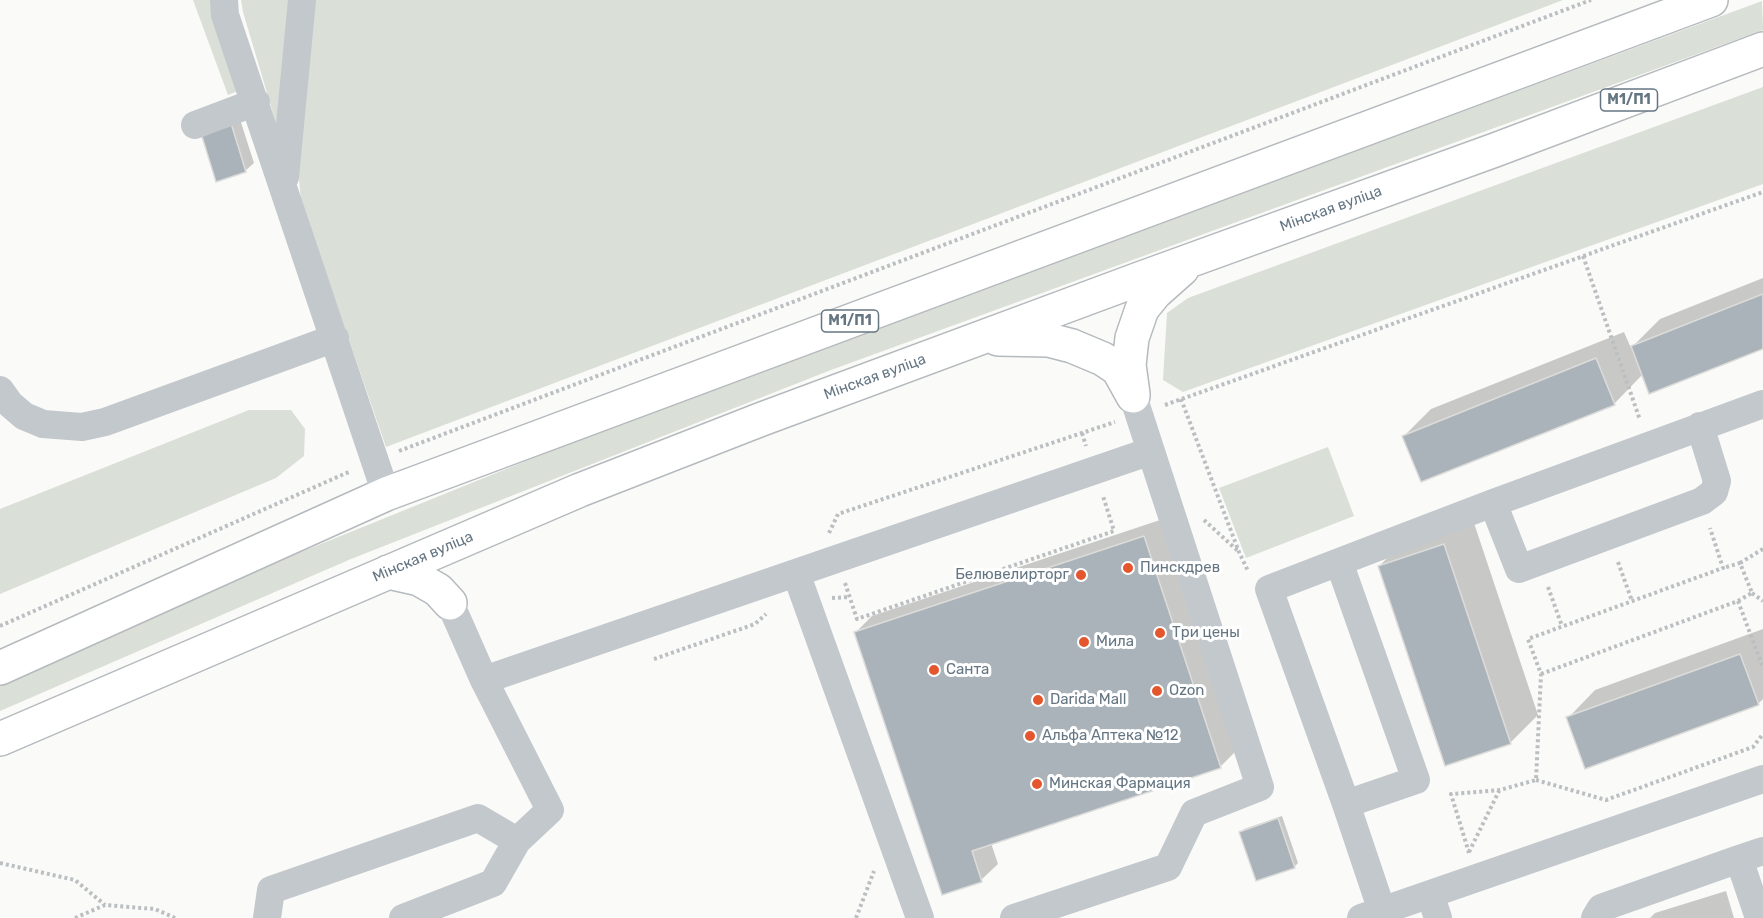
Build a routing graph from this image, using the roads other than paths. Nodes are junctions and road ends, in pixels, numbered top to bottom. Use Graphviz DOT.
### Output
graph roads {
  1 [pos="224,0"];
  2 [pos="302,0"];
  3 [pos="1711,0"];
  4 [pos="1763,49"];
  5 [pos="256,102"];
  6 [pos="195,125"];
  7 [pos="284,187"];
  8 [pos="1199,257"];
  9 [pos="335,338"];
  10 [pos="969,342"];
  11 [pos="0,390"];
  12 [pos="1763,404"];
  13 [pos="1136,405"];
  14 [pos="1700,426"];
  15 [pos="1151,451"];
  16 [pos="386,494"];
  17 [pos="1493,503"];
  18 [pos="467,538"];
  19 [pos="1339,562"];
  20 [pos="388,572"];
  21 [pos="800,586"];
  22 [pos="450,603"];
  23 [pos="0,668"];
  24 [pos="484,680"];
  25 [pos="0,739"];
  26 [pos="1763,779"];
  27 [pos="1346,804"];
  28 [pos="517,840"];
  29 [pos="1751,855"];
  30 [pos="1434,906"];
  31 [pos="1372,914"];
  32 [pos="267,918"];
  33 [pos="403,918"];
  34 [pos="920,918"];
  35 [pos="1014,918"];
  36 [pos="1595,918"];
  37 [pos="1759,918"];
  1 -- 5 [label="lane"];
  2 -- 7 [label="lane"];
  3 -- 16 [label="main road, М1/П1"];
  4 -- 8 [label="main road, Мінская вуліца / М1/П1"];
  5 -- 6 [label="lane"];
  5 -- 7 [label="lane"];
  7 -- 9 [label="lane"];
  8 -- 10 [label="main road, Мінская вуліца / М1/П1"];
  8 -- 13 [label="main road"];
  9 -- 11 [label="lane"];
  9 -- 16 [label="lane"];
  10 -- 13 [label="main road"];
  10 -- 18 [label="main road, Мінская вуліца / М1/П1"];
  12 -- 14 [label="lane"];
  13 -- 15 [label="lane"];
  14 -- 17 [label="lane"];
  14 -- 17 [label="lane"];
  15 -- 21 [label="lane"];
  15 -- 35 [label="lane"];
  16 -- 23 [label="main road, М1/П1"];
  17 -- 19 [label="lane"];
  18 -- 20 [label="main road, Мінская вуліца / М1/П1"];
  18 -- 22 [label="main road"];
  19 -- 27 [label="lane"];
  19 -- 27 [label="lane"];
  20 -- 22 [label="main road"];
  20 -- 25 [label="main road, Мінская вуліца / М1/П1"];
  21 -- 24 [label="lane"];
  21 -- 34 [label="lane"];
  22 -- 24 [label="lane"];
  24 -- 28 [label="lane"];
  26 -- 30 [label="lane"];
  27 -- 31 [label="lane"];
  28 -- 32 [label="lane"];
  28 -- 33 [label="lane"];
  29 -- 36 [label="lane"];
  29 -- 37 [label="lane"];
  30 -- 31 [label="lane"];
}
